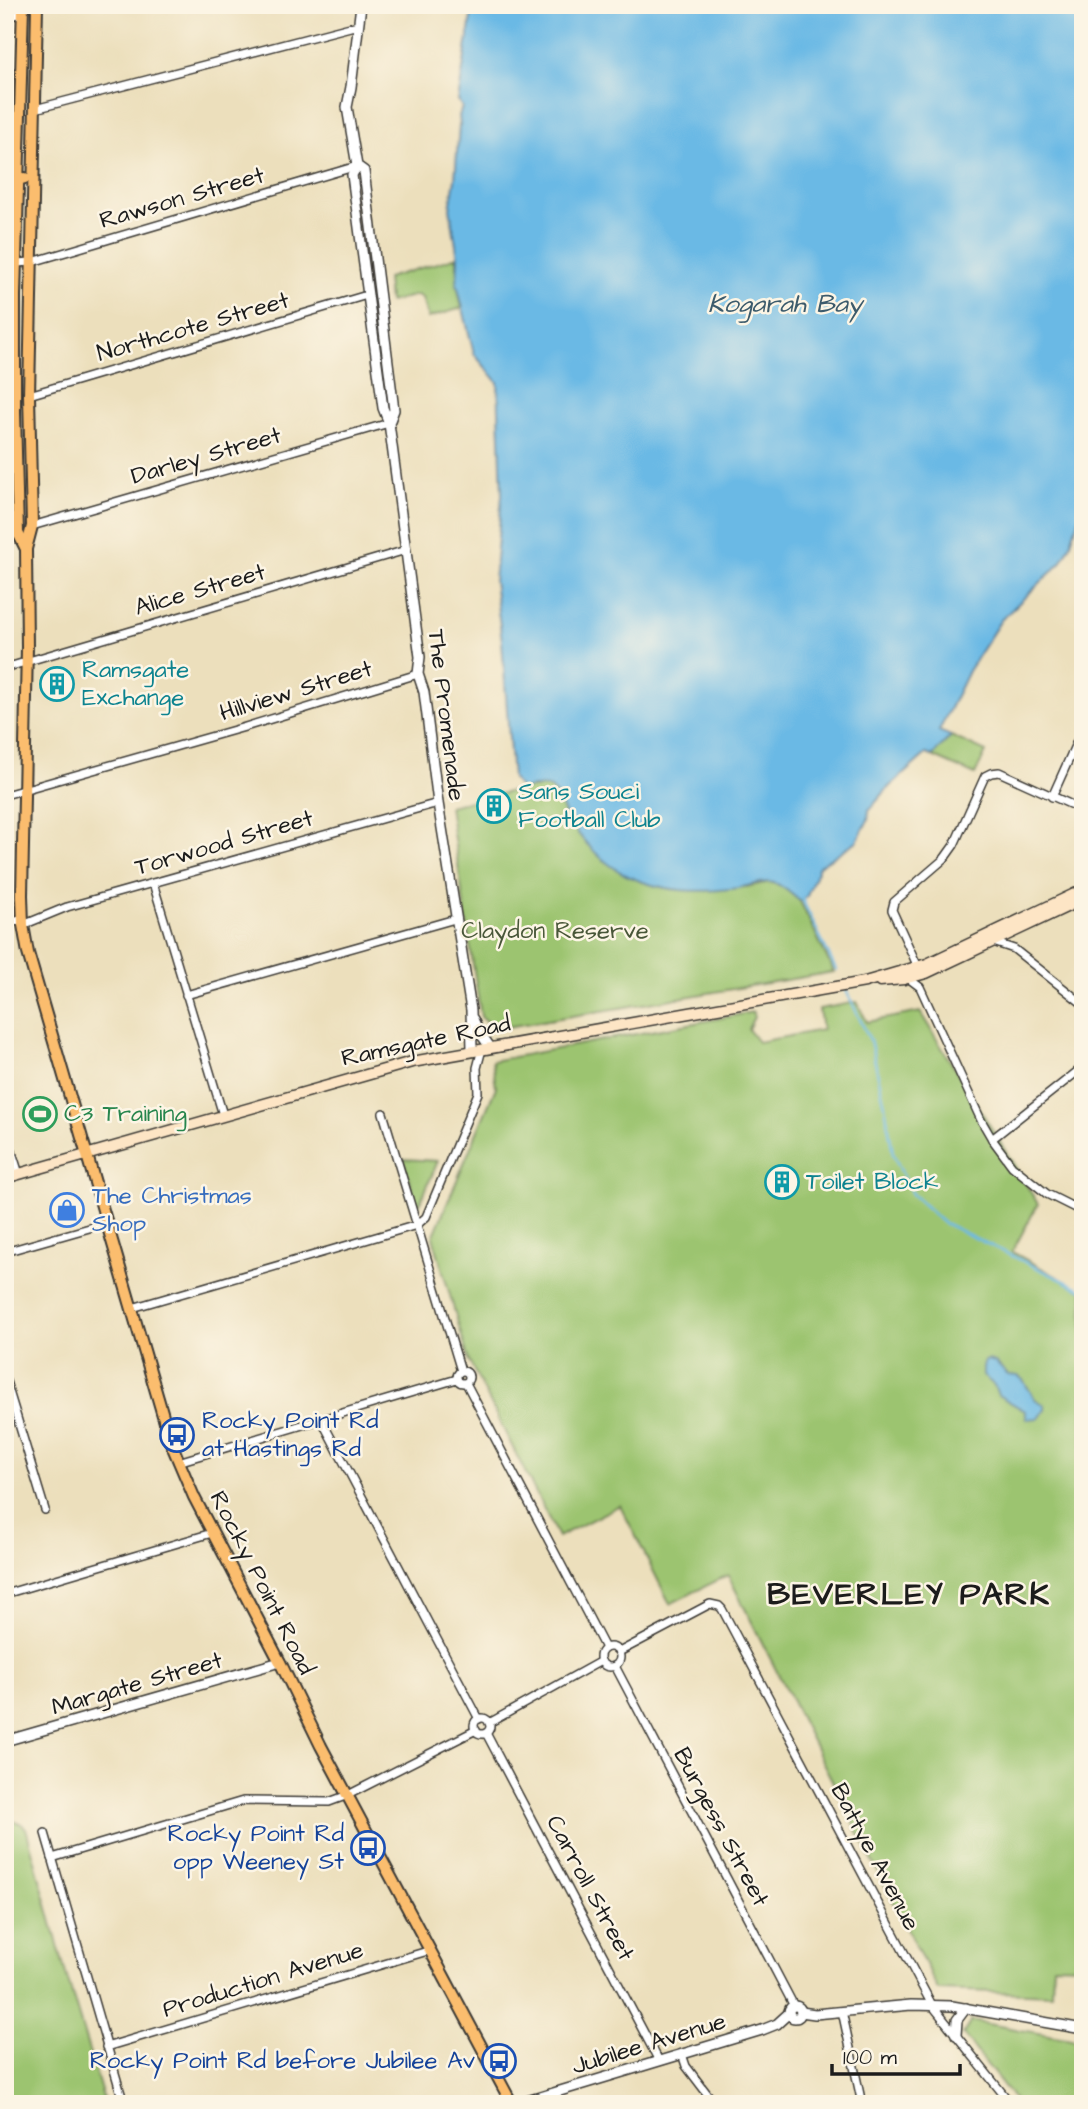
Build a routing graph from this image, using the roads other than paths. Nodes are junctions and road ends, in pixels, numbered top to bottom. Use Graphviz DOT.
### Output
graph roads {
  1 [pos="37,5"];
  2 [pos="361,5"];
  3 [pos="23,9"];
  4 [pos="5,18"];
  5 [pos="358,25"];
  6 [pos="35,109"];
  7 [pos="358,166"];
  8 [pos="35,176"];
  9 [pos="19,180"];
  10 [pos="5,184"];
  11 [pos="17,262"];
  12 [pos="32,262"];
  13 [pos="367,295"];
  14 [pos="10,298"];
  15 [pos="29,395"];
  16 [pos="10,412"];
  17 [pos="389,423"];
  18 [pos="33,526"];
  19 [pos="19,533"];
  20 [pos="5,537"];
  21 [pos="26,549"];
  22 [pos="406,550"];
  23 [pos="26,662"];
  24 [pos="5,668"];
  25 [pos="418,674"];
  26 [pos="1083,728"];
  27 [pos="24,790"];
  28 [pos="5,795"];
  29 [pos="1052,797"];
  30 [pos="438,803"];
  31 [pos="1083,810"];
  32 [pos="153,883"];
  33 [pos="1083,890"];
  34 [pos="1083,899"];
  35 [pos="456,919"];
  36 [pos="23,922"];
  37 [pos="5,924"];
  38 [pos="1014,932"];
  39 [pos="993,942"];
  40 [pos="1014,949"];
  41 [pos="922,970"];
  42 [pos="908,978"];
  43 [pos="865,982"];
  44 [pos="920,987"];
  45 [pos="186,995"];
  46 [pos="1083,1004"];
  47 [pos="471,1010"];
  48 [pos="477,1049"];
  49 [pos="1083,1067"];
  50 [pos="477,1068"];
  51 [pos="383,1113"];
  52 [pos="223,1115"];
  53 [pos="5,1130"];
  54 [pos="992,1139"];
  55 [pos="87,1154"];
  56 [pos="19,1174"];
  57 [pos="5,1178"];
  58 [pos="1083,1212"];
  59 [pos="107,1223"];
  60 [pos="417,1225"];
  61 [pos="5,1252"];
  62 [pos="132,1308"];
  63 [pos="459,1375"];
  64 [pos="5,1378"];
  65 [pos="321,1419"];
  66 [pos="178,1462"];
  67 [pos="45,1510"];
  68 [pos="212,1533"];
  69 [pos="5,1594"];
  70 [pos="605,1648"];
  71 [pos="619,1652"];
  72 [pos="601,1661"];
  73 [pos="280,1662"];
  74 [pos="615,1666"];
  75 [pos="479,1719"];
  76 [pos="489,1723"];
  77 [pos="476,1730"];
  78 [pos="486,1733"];
  79 [pos="5,1741"];
  80 [pos="348,1795"];
  81 [pos="45,1833"];
  82 [pos="52,1858"];
  83 [pos="431,1950"];
  84 [pos="932,2004"];
  85 [pos="966,2008"];
  86 [pos="794,2010"];
  87 [pos="842,2011"];
  88 [pos="1083,2029"];
  89 [pos="956,2035"];
  90 [pos="106,2048"];
  91 [pos="682,2054"];
  92 [pos="659,2061"];
  93 [pos="124,2104"];
  94 [pos="515,2104"];
  95 [pos="715,2104"];
  96 [pos="863,2104"];
  97 [pos="1011,2104"];
  1 -- 6 [label="main road, Rocky Point Road"];
  2 -- 5 [label="street, The Promenade"];
  3 -- 4 [label="street"];
  3 -- 9 [label="main road, Rocky Point Road"];
  5 -- 6 [label="street"];
  5 -- 7 [label="street, The Promenade"];
  6 -- 8 [label="main road, Rocky Point Road"];
  7 -- 12 [label="street, Rawson Street"];
  7 -- 13 [label="street, The Promenade"];
  7 -- 17 [label="street, The Promenade"];
  8 -- 9 [label="main road"];
  8 -- 12 [label="main road, Rocky Point Road"];
  9 -- 10 [label="main road"];
  9 -- 11 [label="main road, Rocky Point Road"];
  11 -- 12 [label="street, Rawson Street"];
  11 -- 14 [label="main road, Rocky Point Road"];
  12 -- 15 [label="main road, Rocky Point Road"];
  13 -- 15 [label="street, Northcote Street"];
  13 -- 17 [label="street, The Promenade"];
  14 -- 16 [label="main road, Rocky Point Road"];
  15 -- 18 [label="main road, Rocky Point Road"];
  16 -- 19 [label="main road, Rocky Point Road"];
  17 -- 18 [label="street, Darley Street"];
  17 -- 22 [label="street, The Promenade"];
  18 -- 21 [label="main road, Rocky Point Road"];
  19 -- 20 [label="street"];
  19 -- 21 [label="main road, Rocky Point Road"];
  21 -- 23 [label="main road, Rocky Point Road"];
  22 -- 23 [label="street, Alice Street"];
  22 -- 25 [label="street, The Promenade"];
  23 -- 24 [label="street, Alice Street"];
  23 -- 27 [label="main road, Rocky Point Road"];
  25 -- 27 [label="street, Hillview Street"];
  25 -- 30 [label="street, The Promenade"];
  26 -- 29 [label="street"];
  27 -- 28 [label="street, Hillview Street"];
  27 -- 36 [label="main road, Rocky Point Road"];
  29 -- 31 [label="street"];
  29 -- 41 [label="street"];
  30 -- 32 [label="street, Torwood Street"];
  30 -- 35 [label="street, The Promenade"];
  32 -- 36 [label="street, Torwood Street"];
  32 -- 45 [label="street"];
  33 -- 41 [label="main road, Ramsgate Road"];
  34 -- 38 [label="main road, Ramsgate Road"];
  35 -- 45 [label="street"];
  35 -- 47 [label="street, The Promenade"];
  36 -- 37 [label="street, Torwood Street"];
  36 -- 55 [label="main road, Rocky Point Road"];
  38 -- 39 [label="main road, Ramsgate Road"];
  38 -- 40 [label="street"];
  39 -- 40 [label="street"];
  39 -- 41 [label="main road, Ramsgate Road"];
  40 -- 46 [label="street"];
  41 -- 42 [label="main road, Ramsgate Road"];
  41 -- 43 [label="main road, Ramsgate Road"];
  41 -- 44 [label="street"];
  42 -- 43 [label="main road, Ramsgate Road"];
  42 -- 44 [label="street"];
  43 -- 48 [label="main road, Ramsgate Road"];
  44 -- 54 [label="street"];
  45 -- 52 [label="street"];
  47 -- 48 [label="street, The Promenade"];
  47 -- 48 [label="street, The Promenade"];
  48 -- 50 [label="street"];
  48 -- 50 [label="street"];
  48 -- 52 [label="main road, Ramsgate Road"];
  49 -- 54 [label="street"];
  50 -- 60 [label="street"];
  51 -- 60 [label="street"];
  52 -- 55 [label="main road, Ramsgate Road"];
  53 -- 56 [label="street"];
  54 -- 58 [label="street"];
  55 -- 56 [label="main road, Ramsgate Road"];
  55 -- 59 [label="main road, Rocky Point Road"];
  56 -- 57 [label="main road, Ramsgate Road"];
  59 -- 61 [label="street"];
  59 -- 62 [label="main road, Rocky Point Road"];
  60 -- 62 [label="street"];
  60 -- 63 [label="street"];
  62 -- 66 [label="main road, Rocky Point Road"];
  63 -- 65 [label="street"];
  63 -- 70 [label="street"];
  64 -- 67 [label="street"];
  65 -- 66 [label="street"];
  65 -- 75 [label="street"];
  66 -- 68 [label="main road, Rocky Point Road"];
  68 -- 69 [label="street"];
  68 -- 73 [label="main road, Rocky Point Road"];
  70 -- 71 [label="street"];
  70 -- 72 [label="street"];
  71 -- 74 [label="street"];
  71 -- 84 [label="street, Battye Avenue"];
  72 -- 74 [label="street"];
  72 -- 76 [label="street"];
  73 -- 79 [label="street, Margate Street"];
  73 -- 80 [label="main road, Rocky Point Road"];
  74 -- 86 [label="street, Burgess Street"];
  75 -- 76 [label="street"];
  75 -- 77 [label="street"];
  76 -- 78 [label="street"];
  77 -- 78 [label="street"];
  77 -- 80 [label="street"];
  78 -- 92 [label="street, Carroll Street"];
  80 -- 82 [label="street"];
  80 -- 83 [label="main road, Rocky Point Road"];
  81 -- 82 [label="street"];
  82 -- 90 [label="street"];
  83 -- 90 [label="street, Production Avenue"];
  83 -- 94 [label="main road, Rocky Point Road"];
  84 -- 85 [label="street"];
  84 -- 87 [label="street"];
  84 -- 89 [label="street, Battye Avenue"];
  85 -- 88 [label="street"];
  85 -- 89 [label="street"];
  86 -- 87 [label="street"];
  86 -- 91 [label="street, Jubilee Avenue"];
  87 -- 96 [label="street"];
  89 -- 97 [label="street, Battye Avenue"];
  90 -- 93 [label="street"];
  91 -- 92 [label="street, Jubilee Avenue"];
  91 -- 95 [label="street"];
  92 -- 94 [label="street, Jubilee Avenue"];
}
